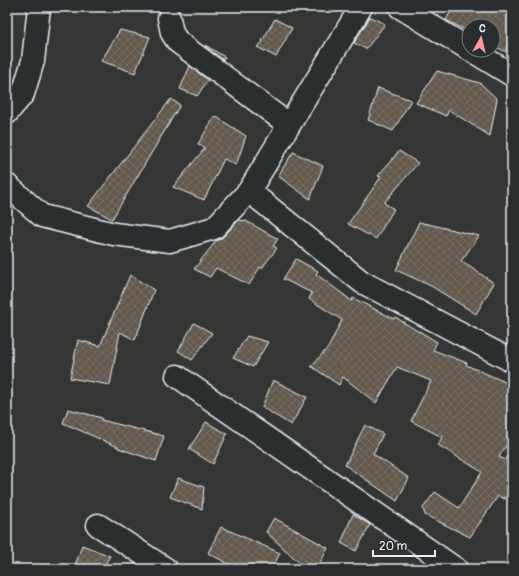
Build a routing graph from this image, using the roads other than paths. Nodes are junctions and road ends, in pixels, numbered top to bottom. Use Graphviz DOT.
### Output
graph roads {
  1 [pos="39,7"];
  2 [pos="361,7"];
  3 [pos="400,7"];
  4 [pos="169,18"];
  5 [pos="461,44"];
  6 [pos="483,58"];
  7 [pos="512,75"];
  8 [pos="7,113"];
  9 [pos="289,125"];
  10 [pos="7,185"];
  11 [pos="249,191"];
  12 [pos="512,361"];
  13 [pos="177,376"];
  14 [pos="98,525"];
  15 [pos="166,569"];
  16 [pos="456,569"];
  1 -- 8 [label="street"];
  2 -- 9 [label="street"];
  3 -- 5 [label="street"];
  4 -- 9 [label="street"];
  6 -- 7 [label="street"];
  9 -- 11 [label="street"];
  10 -- 11 [label="street"];
  11 -- 12 [label="street"];
  13 -- 16 [label="street"];
  14 -- 15 [label="street"];
}
